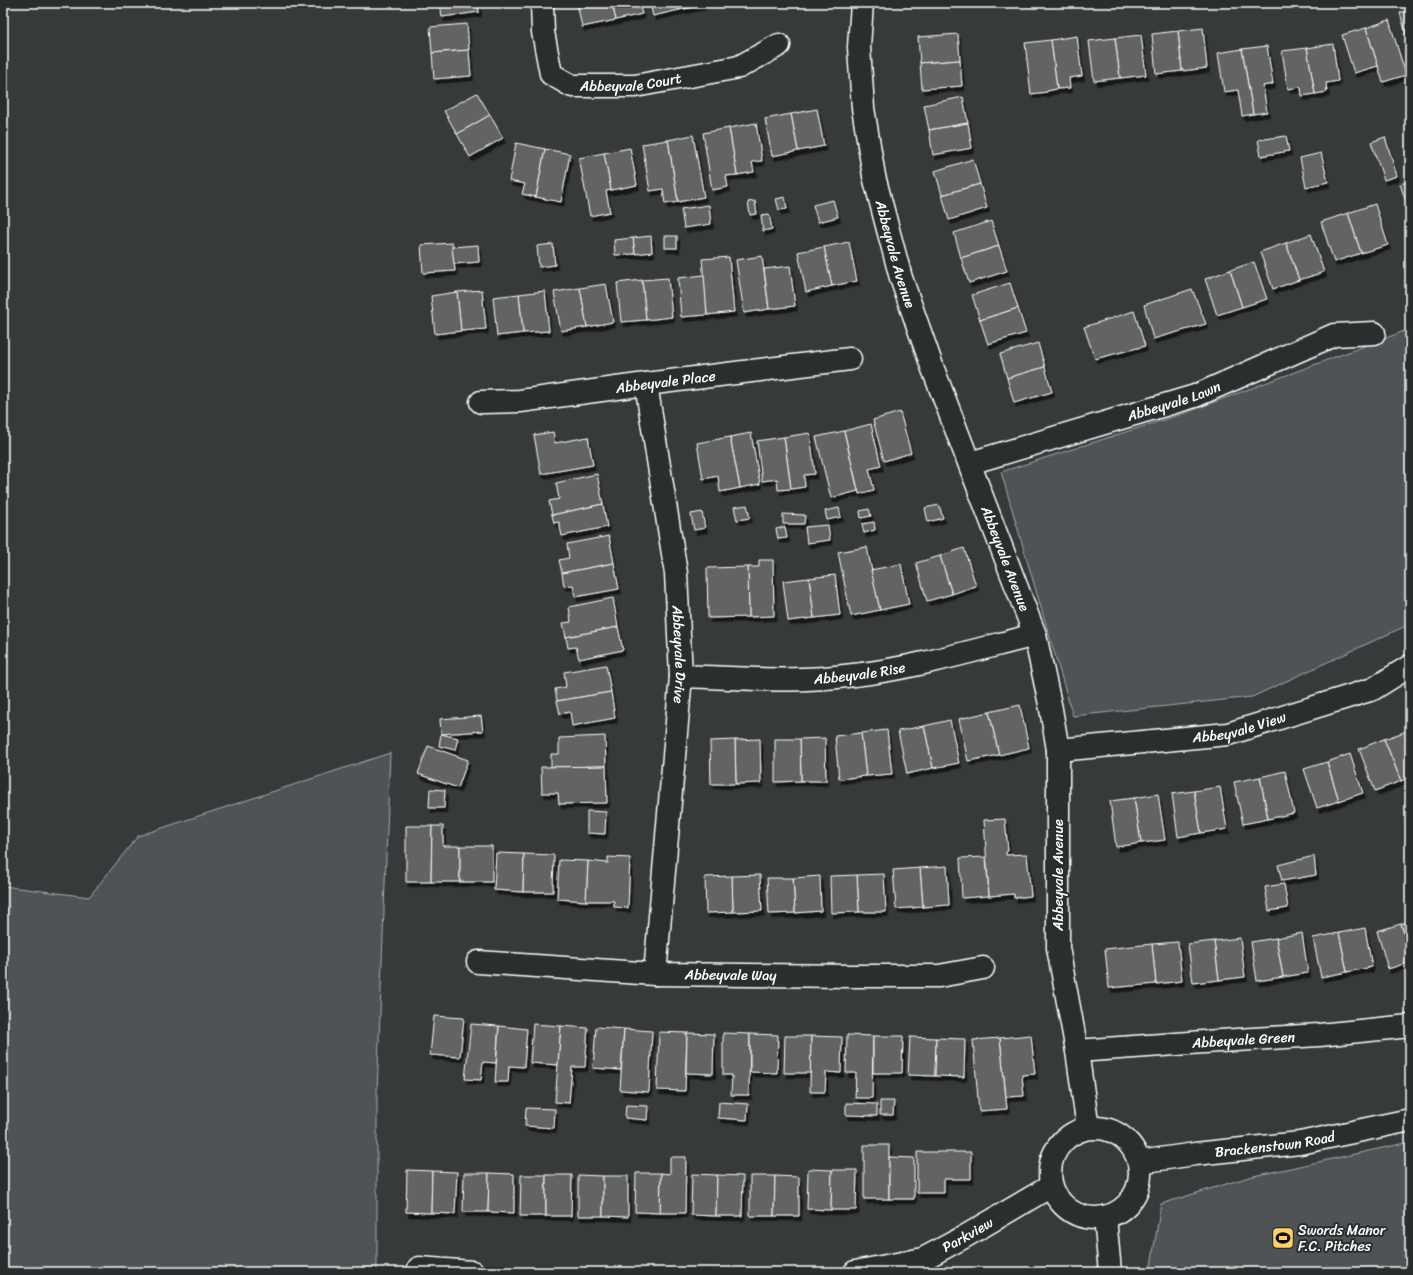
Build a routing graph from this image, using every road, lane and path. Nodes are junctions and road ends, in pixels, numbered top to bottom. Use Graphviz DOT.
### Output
graph roads {
  1 [pos="542,3"];
  2 [pos="862,3"];
  3 [pos="778,45"];
  4 [pos="1374,333"];
  5 [pos="850,359"];
  6 [pos="646,384"];
  7 [pos="481,402"];
  8 [pos="970,463"];
  9 [pos="1034,635"];
  10 [pos="1410,666"];
  11 [pos="681,676"];
  12 [pos="1058,750"];
  13 [pos="478,962"];
  14 [pos="983,968"];
  15 [pos="656,974"];
  16 [pos="1410,1026"];
  17 [pos="1077,1051"];
  18 [pos="1410,1120"];
  19 [pos="1088,1128"];
  20 [pos="1140,1162"];
  21 [pos="1051,1186"];
  22 [pos="1105,1217"];
  23 [pos="419,1268"];
  24 [pos="472,1272"];
  25 [pos="855,1272"];
  26 [pos="1110,1272"];
  1 -- 3 [label="street, Abbeyvale Court"];
  2 -- 8 [label="street, Abbeyvale Avenue"];
  4 -- 8 [label="street, Abbeyvale Lawn"];
  5 -- 6 [label="street, Abbeyvale Place"];
  6 -- 7 [label="street, Abbeyvale Place"];
  6 -- 11 [label="street, Abbeyvale Drive"];
  8 -- 9 [label="street, Abbeyvale Avenue"];
  9 -- 11 [label="street, Abbeyvale Rise"];
  9 -- 12 [label="street, Abbeyvale Avenue"];
  10 -- 12 [label="street, Abbeyvale View"];
  11 -- 15 [label="street, Abbeyvale Drive"];
  12 -- 17 [label="street, Abbeyvale Avenue"];
  13 -- 15 [label="street, Abbeyvale Way"];
  14 -- 15 [label="street, Abbeyvale Way"];
  16 -- 17 [label="street, Abbeyvale Green"];
  17 -- 19 [label="street, Abbeyvale Avenue"];
  18 -- 20 [label="street, Brackenstown Road"];
  19 -- 20 [label="street"];
  19 -- 21 [label="street"];
  20 -- 22 [label="street"];
  21 -- 22 [label="street"];
  21 -- 25 [label="street, Parkview"];
  22 -- 26 [label="street"];
  23 -- 24 [label="street"];
}
